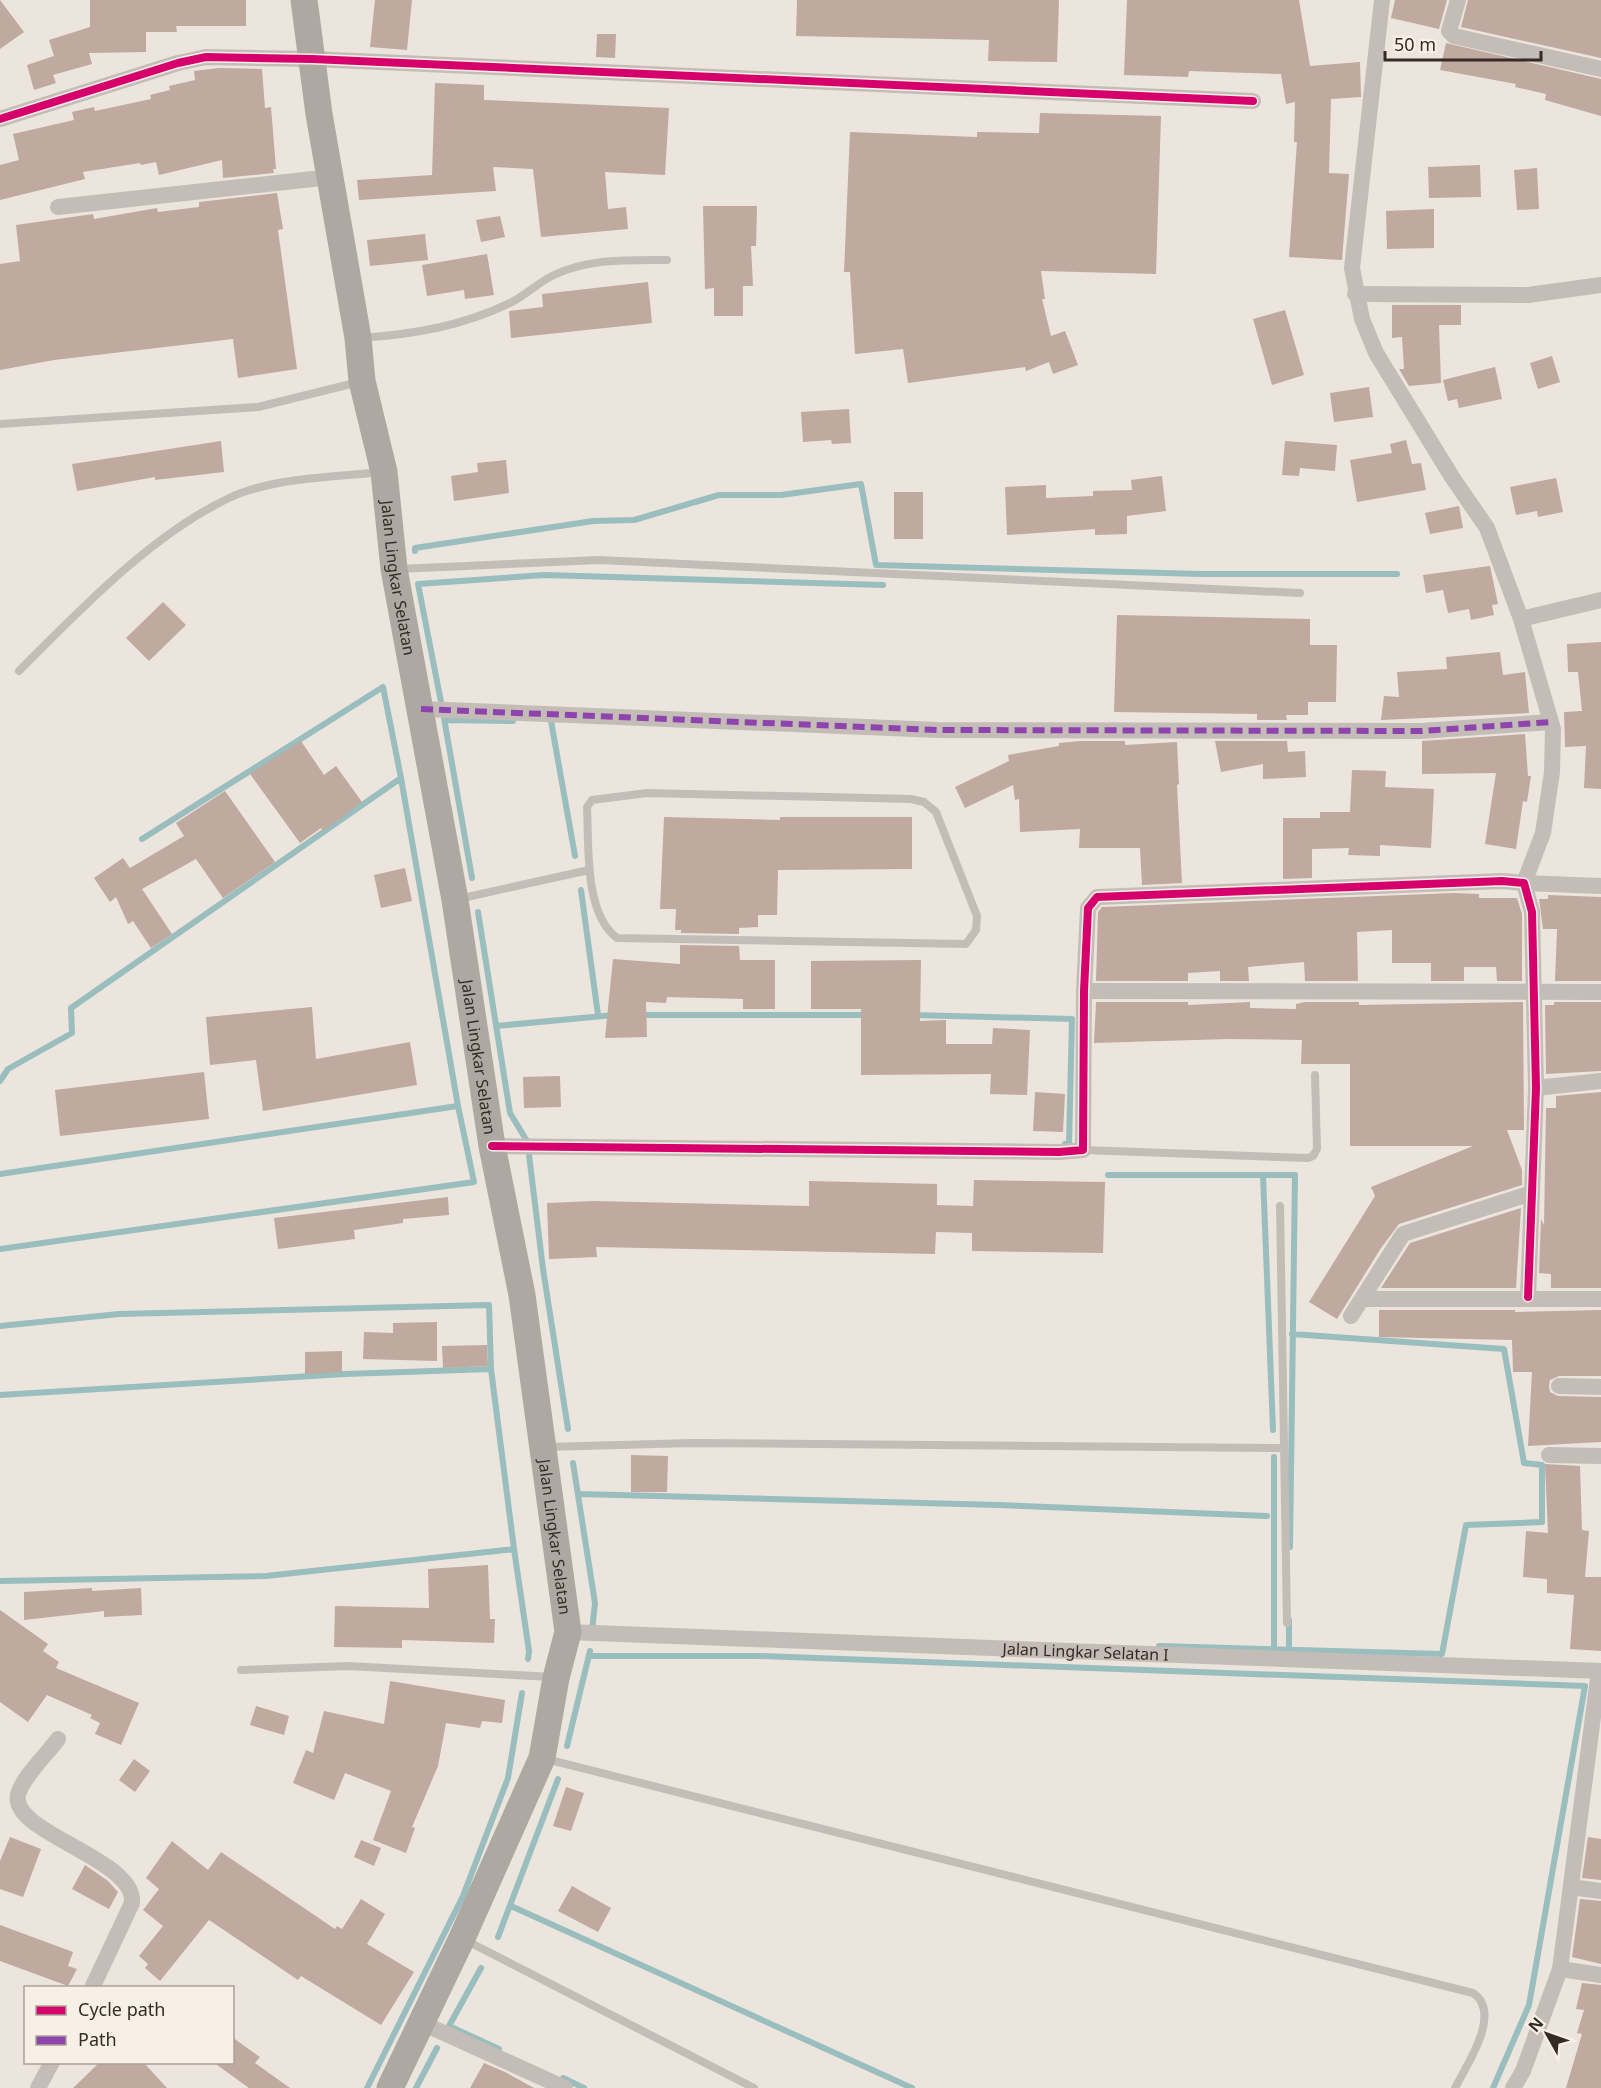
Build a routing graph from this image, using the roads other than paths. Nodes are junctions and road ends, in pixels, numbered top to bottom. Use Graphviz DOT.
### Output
graph roads {
  1 [pos="304,0"];
  2 [pos="1382,0"];
  3 [pos="1458,0"];
  4 [pos="312,59"];
  5 [pos="1601,69"];
  6 [pos="1253,101"];
  7 [pos="0,119"];
  8 [pos="331,177"];
  9 [pos="58,207"];
  10 [pos="667,260"];
  11 [pos="1601,285"];
  12 [pos="1356,294"];
  13 [pos="358,338"];
  14 [pos="362,381"];
  15 [pos="0,424"];
  16 [pos="384,472"];
  17 [pos="394,569"];
  18 [pos="1300,593"];
  19 [pos="1601,600"];
  20 [pos="1521,619"];
  21 [pos="19,671"];
  22 [pos="421,709"];
  23 [pos="1551,722"];
  24 [pos="589,870"];
  25 [pos="1524,884"];
  26 [pos="1601,886"];
  27 [pos="455,900"];
  28 [pos="1084,991"];
  29 [pos="1533,992"];
  30 [pos="1601,992"];
  31 [pos="1315,1075"];
  32 [pos="1601,1081"];
  33 [pos="1536,1088"];
  34 [pos="492,1146"];
  35 [pos="1083,1150"];
  36 [pos="1533,1193"];
  37 [pos="1280,1206"];
  38 [pos="1528,1297"];
  39 [pos="1363,1299"];
  40 [pos="1601,1299"];
  41 [pos="1351,1316"];
  42 [pos="1559,1386"];
  43 [pos="1601,1387"];
  44 [pos="542,1447"];
  45 [pos="1282,1448"];
  46 [pos="1550,1455"];
  47 [pos="1601,1456"];
  48 [pos="1287,1623"];
  49 [pos="568,1632"];
  50 [pos="241,1670"];
  51 [pos="1600,1671"];
  52 [pos="556,1678"];
  53 [pos="58,1739"];
  54 [pos="542,1758"];
  55 [pos="1571,1887"];
  56 [pos="1601,1891"];
  57 [pos="462,1938"];
  58 [pos="1560,1969"];
  59 [pos="1601,1975"];
  60 [pos="93,1986"];
  61 [pos="422,2023"];
  62 [pos="51,2064"];
  63 [pos="38,2088"];
  64 [pos="390,2088"];
  65 [pos="565,2088"];
  66 [pos="754,2088"];
  67 [pos="1455,2088"];
  68 [pos="1513,2088"];
  1 -- 4 [label="highway, Jalan Lingkar Selatan"];
  2 -- 12 [label="street"];
  3 -- 5 [label="street"];
  4 -- 6 [label="street"];
  4 -- 7 [label="street"];
  4 -- 8 [label="highway, Jalan Lingkar Selatan"];
  8 -- 9 [label="street"];
  8 -- 13 [label="highway, Jalan Lingkar Selatan"];
  10 -- 13 [label="lane"];
  11 -- 12 [label="street"];
  12 -- 20 [label="street"];
  13 -- 14 [label="highway, Jalan Lingkar Selatan"];
  14 -- 15 [label="lane"];
  14 -- 16 [label="highway, Jalan Lingkar Selatan"];
  16 -- 17 [label="highway, Jalan Lingkar Selatan"];
  16 -- 21 [label="lane"];
  17 -- 18 [label="lane"];
  17 -- 22 [label="highway, Jalan Lingkar Selatan"];
  19 -- 20 [label="street"];
  20 -- 23 [label="street"];
  22 -- 23 [label="street"];
  22 -- 27 [label="highway, Jalan Lingkar Selatan"];
  23 -- 25 [label="street"];
  24 -- 24 [label="lane"];
  24 -- 27 [label="lane"];
  25 -- 26 [label="street"];
  25 -- 28 [label="street"];
  25 -- 29 [label="street"];
  27 -- 34 [label="highway, Jalan Lingkar Selatan"];
  28 -- 29 [label="street"];
  28 -- 35 [label="street"];
  29 -- 30 [label="street"];
  29 -- 33 [label="street"];
  31 -- 35 [label="lane"];
  32 -- 33 [label="street"];
  33 -- 36 [label="street"];
  34 -- 35 [label="street"];
  34 -- 44 [label="highway, Jalan Lingkar Selatan"];
  36 -- 38 [label="street"];
  36 -- 39 [label="street"];
  37 -- 45 [label="lane"];
  38 -- 39 [label="street"];
  38 -- 40 [label="street"];
  39 -- 41 [label="street"];
  42 -- 43 [label="street"];
  44 -- 45 [label="lane"];
  44 -- 49 [label="highway, Jalan Lingkar Selatan"];
  45 -- 48 [label="lane"];
  46 -- 47 [label="street"];
  49 -- 51 [label="street, Jalan Lingkar Selatan I"];
  49 -- 52 [label="highway, Jalan Lingkar Selatan"];
  50 -- 52 [label="lane"];
  51 -- 55 [label="street"];
  52 -- 54 [label="highway, Jalan Lingkar Selatan"];
  53 -- 60 [label="street"];
  54 -- 57 [label="highway, Jalan Lingkar Selatan"];
  54 -- 67 [label="lane"];
  55 -- 56 [label="street"];
  55 -- 58 [label="street"];
  57 -- 61 [label="highway, Jalan Lingkar Selatan"];
  57 -- 66 [label="lane"];
  58 -- 59 [label="street"];
  58 -- 68 [label="street"];
  61 -- 64 [label="highway, Jalan Lingkar Selatan"];
  61 -- 65 [label="street"];
  62 -- 63 [label="street"];
}
